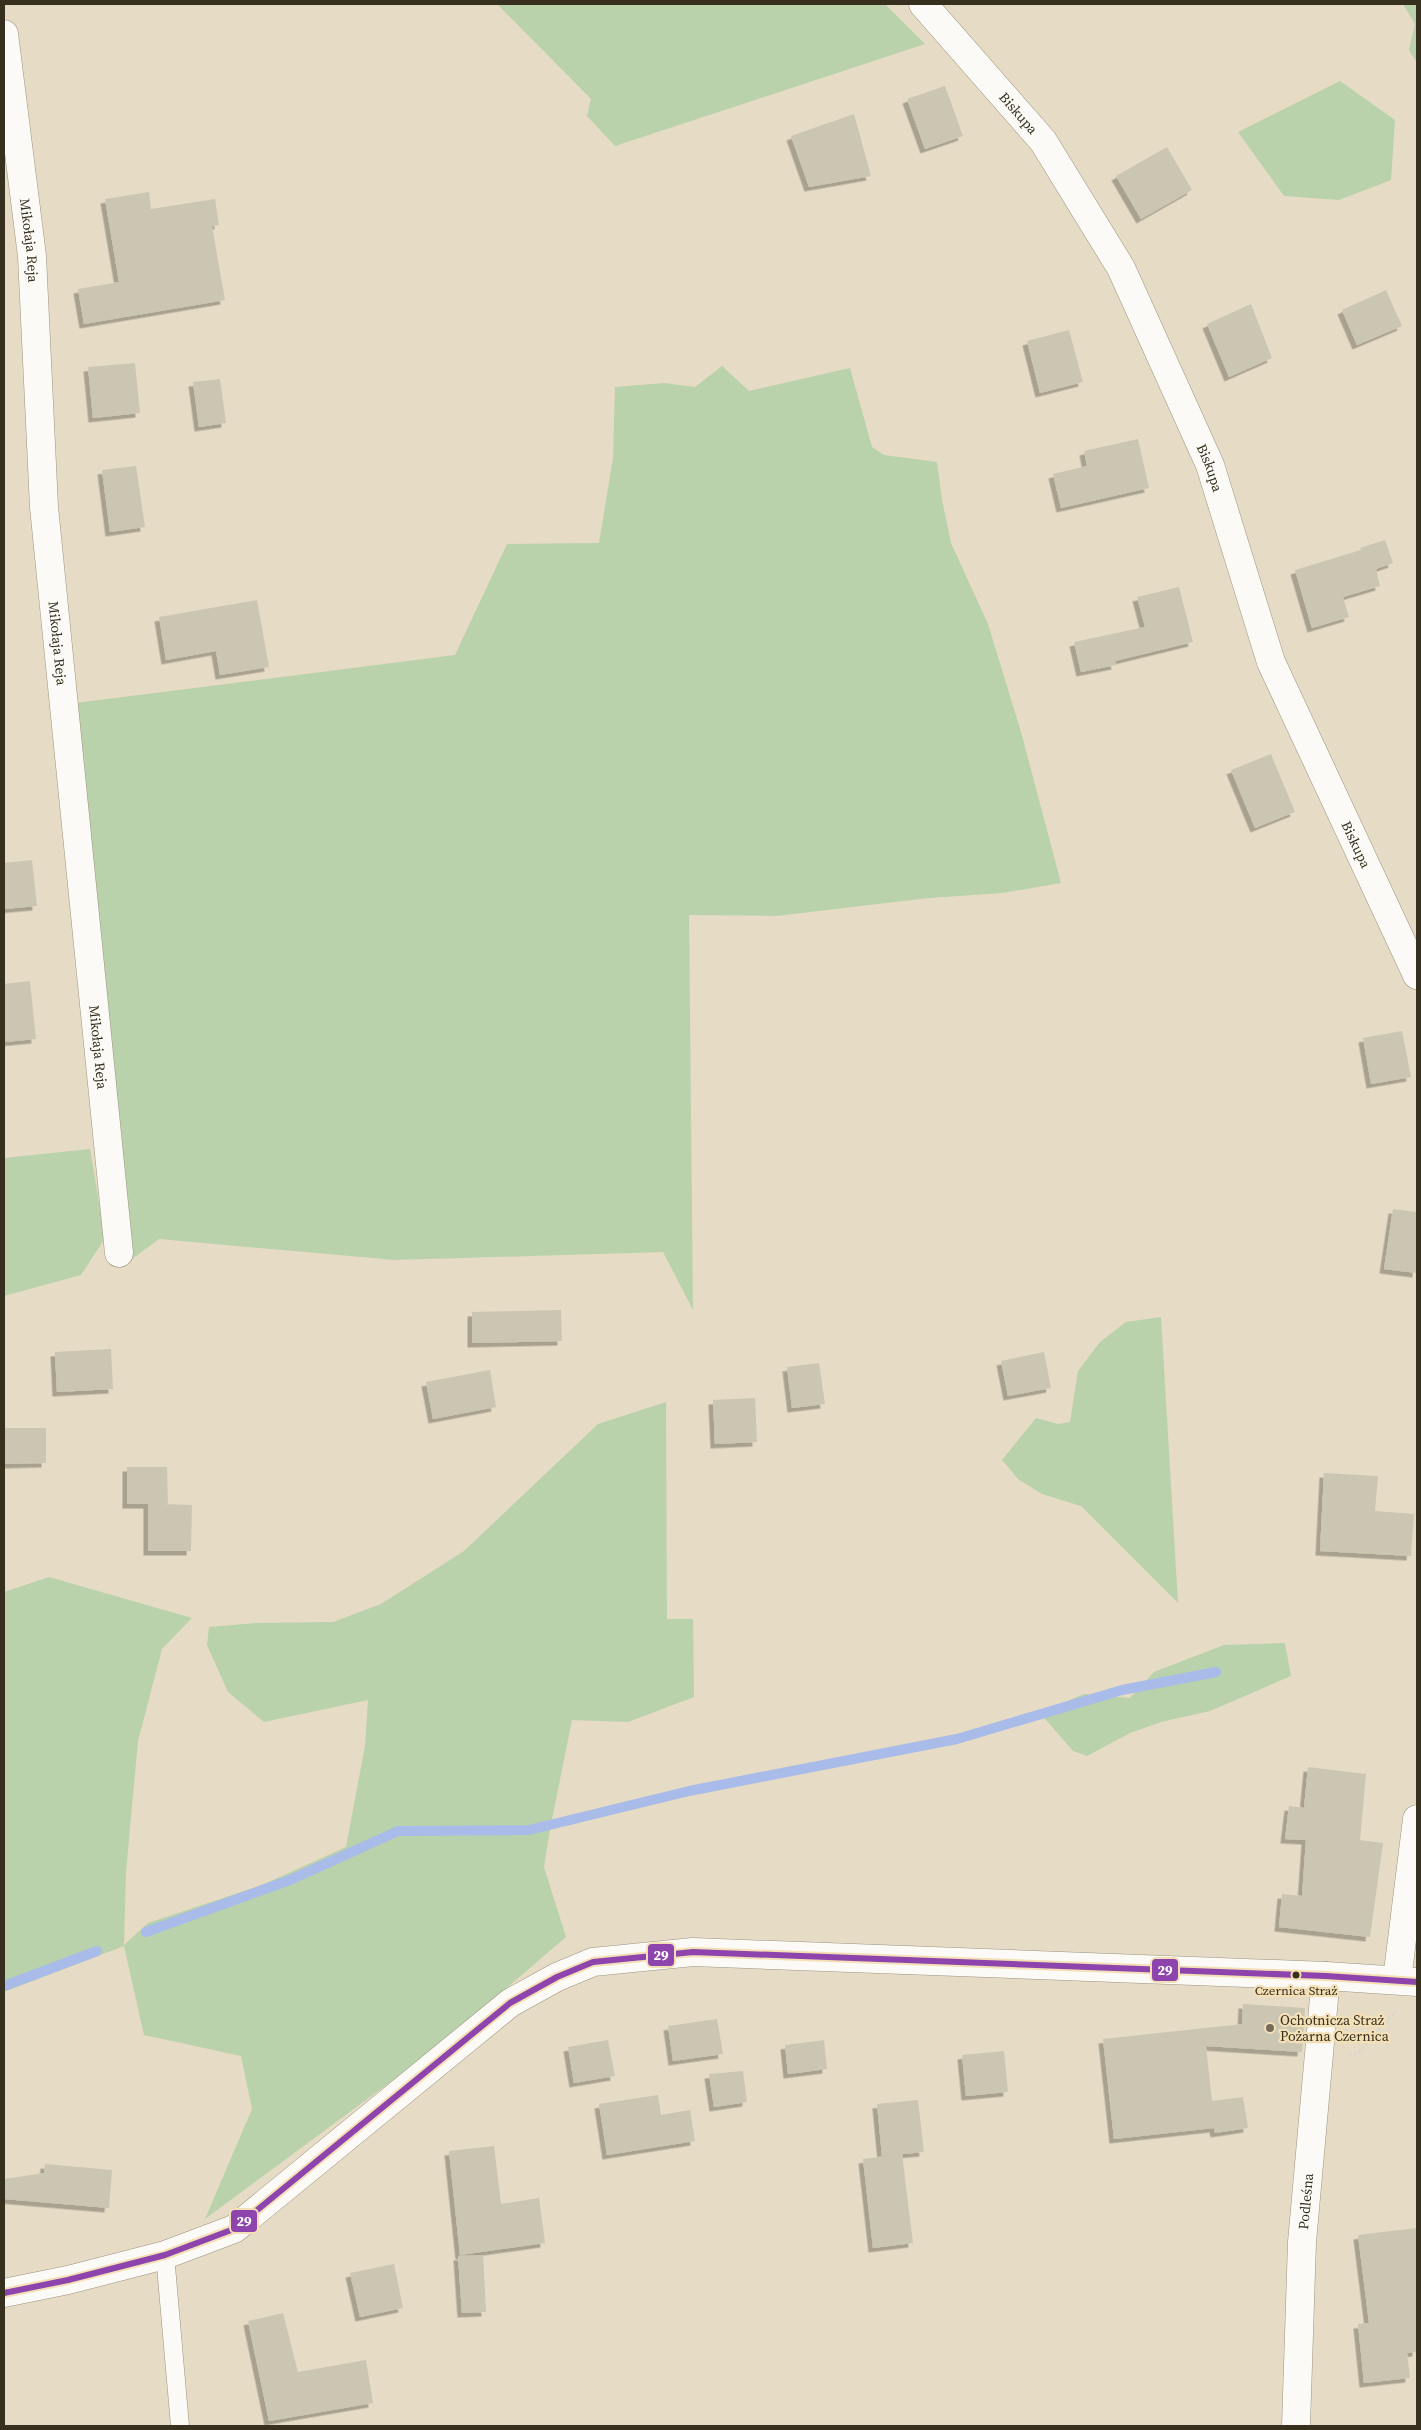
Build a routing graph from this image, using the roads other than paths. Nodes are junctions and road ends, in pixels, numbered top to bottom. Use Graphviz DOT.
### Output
graph roads {
  1 [pos="924,4"];
  2 [pos="4,34"];
  3 [pos="1417,975"];
  4 [pos="119,1253"];
  5 [pos="1417,1819"];
  6 [pos="1326,1976"];
  7 [pos="1405,1989"];
  8 [pos="165,2255"];
  9 [pos="4,2293"];
  10 [pos="180,2426"];
  11 [pos="1296,2426"];
  1 -- 3 [label="street, Biskupa"];
  2 -- 4 [label="street, Mikołaja Reja"];
  5 -- 7 [label="street"];
  6 -- 7 [label="street"];
  6 -- 8 [label="street"];
  6 -- 11 [label="street, Podleśna"];
  8 -- 9 [label="street"];
  8 -- 10 [label="lane"];
}
